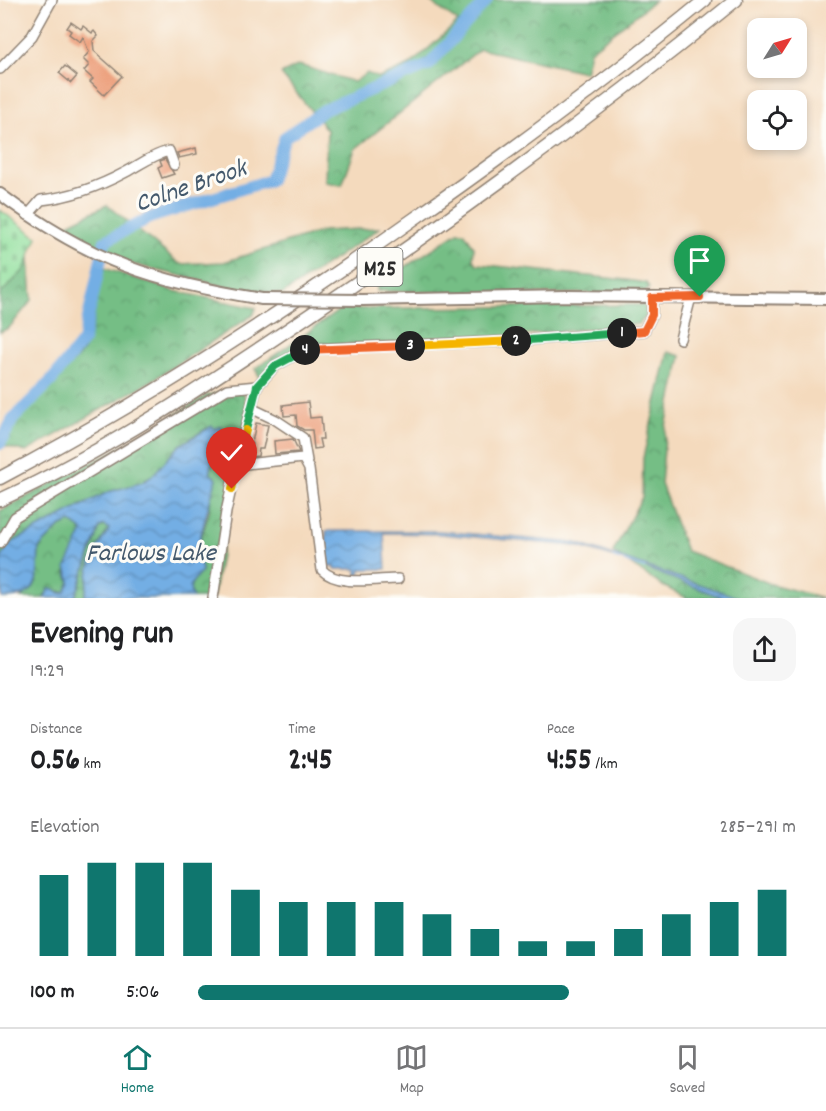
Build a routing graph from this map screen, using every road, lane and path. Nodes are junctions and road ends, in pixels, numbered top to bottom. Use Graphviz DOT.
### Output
graph roads {
  1 [pos="52,0"];
  2 [pos="705,0"];
  3 [pos="736,0"];
  4 [pos="0,69"];
  5 [pos="174,165"];
  6 [pos="0,194"];
  7 [pos="28,215"];
  8 [pos="692,297"];
  9 [pos="652,298"];
  10 [pos="826,299"];
  11 [pos="680,339"];
  12 [pos="257,386"];
  13 [pos="253,409"];
  14 [pos="307,461"];
  15 [pos="236,465"];
  16 [pos="0,478"];
  17 [pos="0,500"];
  18 [pos="0,543"];
  19 [pos="398,579"];
  20 [pos="213,598"];
  1 -- 4 [label="street"];
  2 -- 16 [label="highway, M25"];
  3 -- 17 [label="highway, M25"];
  5 -- 7 [label="street"];
  6 -- 7 [label="main road"];
  7 -- 9 [label="main road, bridge"];
  8 -- 9 [label="main road"];
  8 -- 10 [label="main road"];
  8 -- 11 [label="street"];
  9 -- 12 [label="street"];
  12 -- 13 [label="street"];
  12 -- 18 [label="street"];
  13 -- 14 [label="street"];
  13 -- 15 [label="street"];
  14 -- 15 [label="street"];
  14 -- 19 [label="street"];
  15 -- 20 [label="street"];
}
